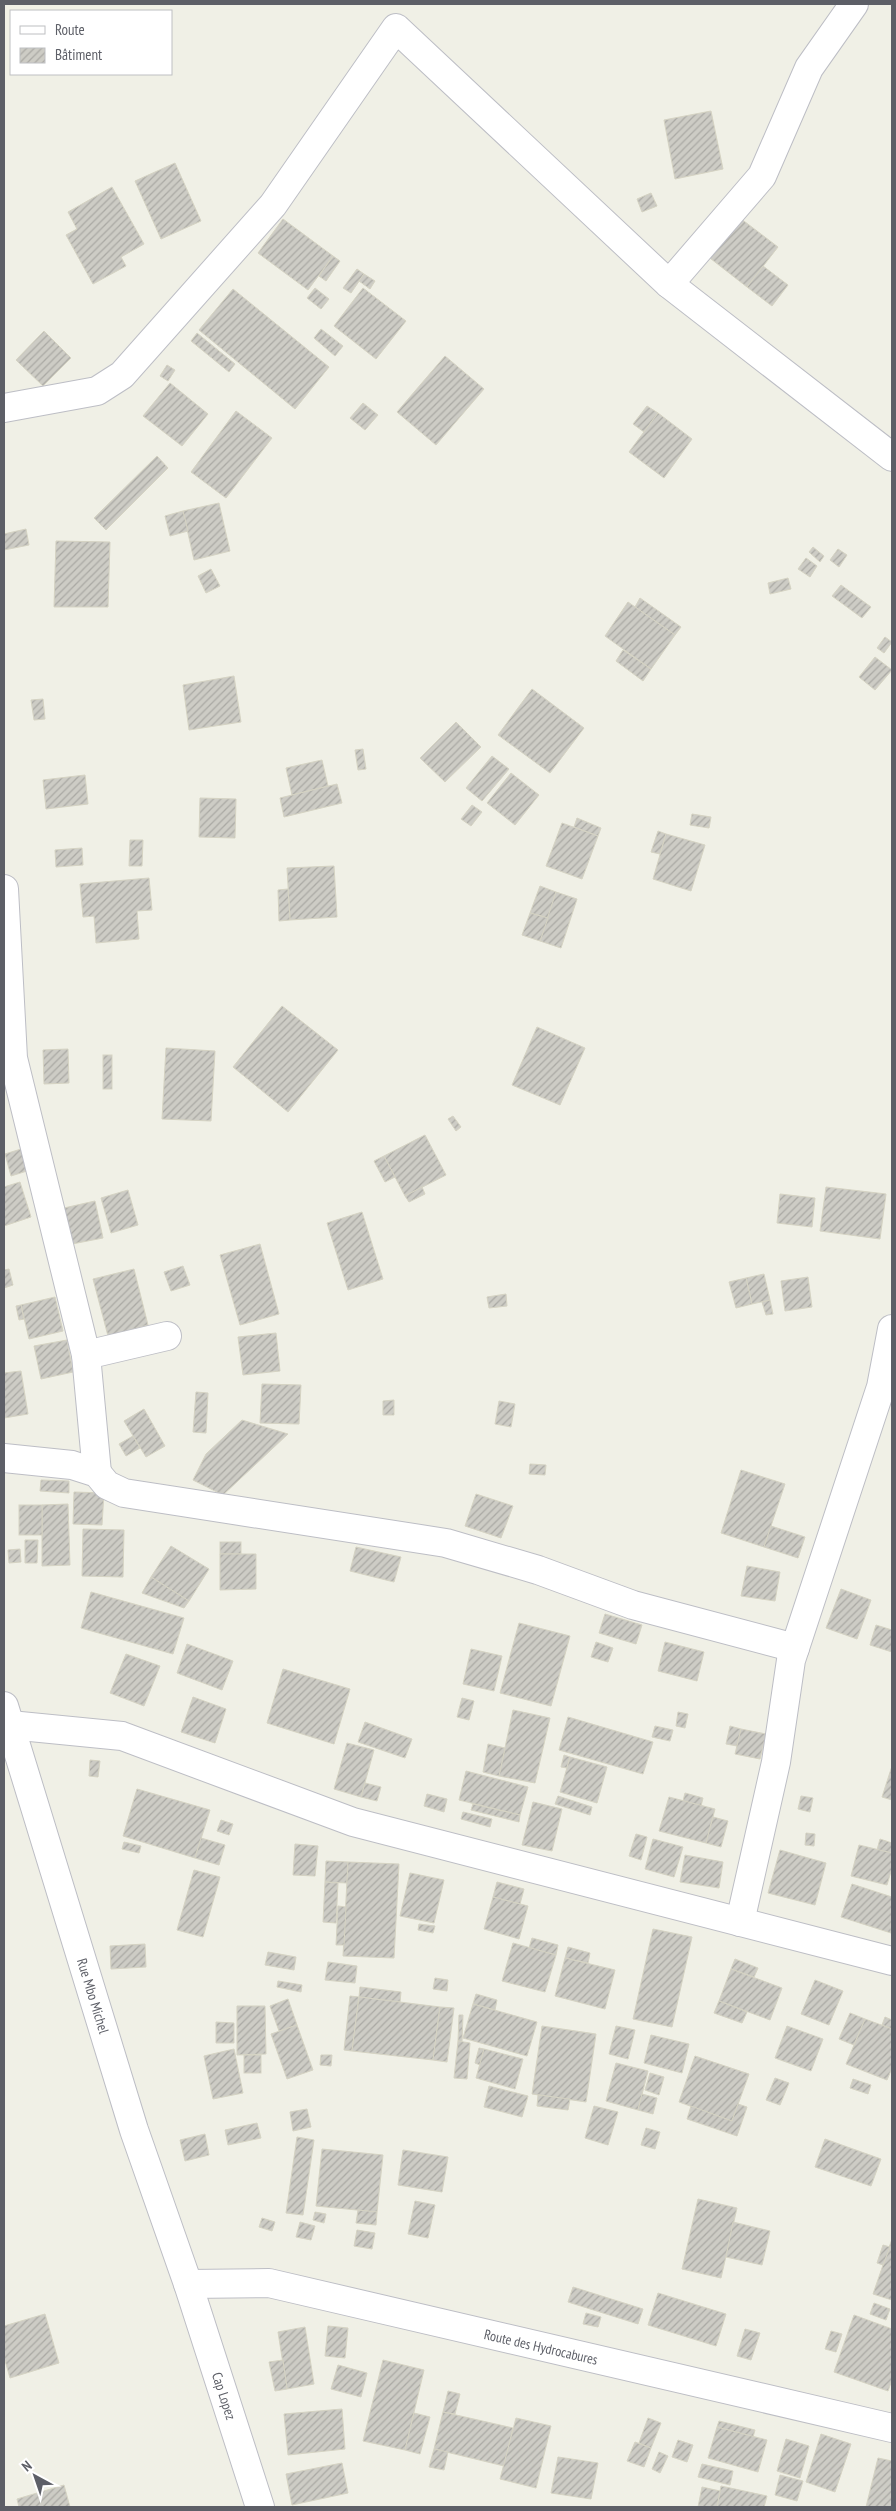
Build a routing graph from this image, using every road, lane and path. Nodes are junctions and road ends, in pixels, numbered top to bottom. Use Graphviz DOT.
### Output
graph roads {
  1 [pos="854,4"];
  2 [pos="669,284"];
  3 [pos="4,408"];
  4 [pos="892,457"];
  5 [pos="4,889"];
  6 [pos="892,1329"];
  7 [pos="167,1336"];
  8 [pos="86,1355"];
  9 [pos="4,1458"];
  10 [pos="97,1472"];
  11 [pos="795,1648"];
  12 [pos="7,1715"];
  13 [pos="740,1922"];
  14 [pos="892,1961"];
  15 [pos="188,2284"];
  16 [pos="892,2428"];
  17 [pos="260,2507"];
  1 -- 2 [label="street"];
  2 -- 3 [label="street"];
  2 -- 4 [label="street"];
  5 -- 8 [label="street"];
  6 -- 11 [label="street"];
  7 -- 8 [label="street"];
  8 -- 10 [label="street"];
  9 -- 10 [label="street"];
  10 -- 11 [label="street"];
  11 -- 13 [label="street"];
  12 -- 13 [label="street"];
  12 -- 15 [label="street, Rue Mbo Michel"];
  13 -- 14 [label="street"];
  15 -- 16 [label="street, Route des Hydrocabures"];
  15 -- 17 [label="street, Cap Lopez"];
}
